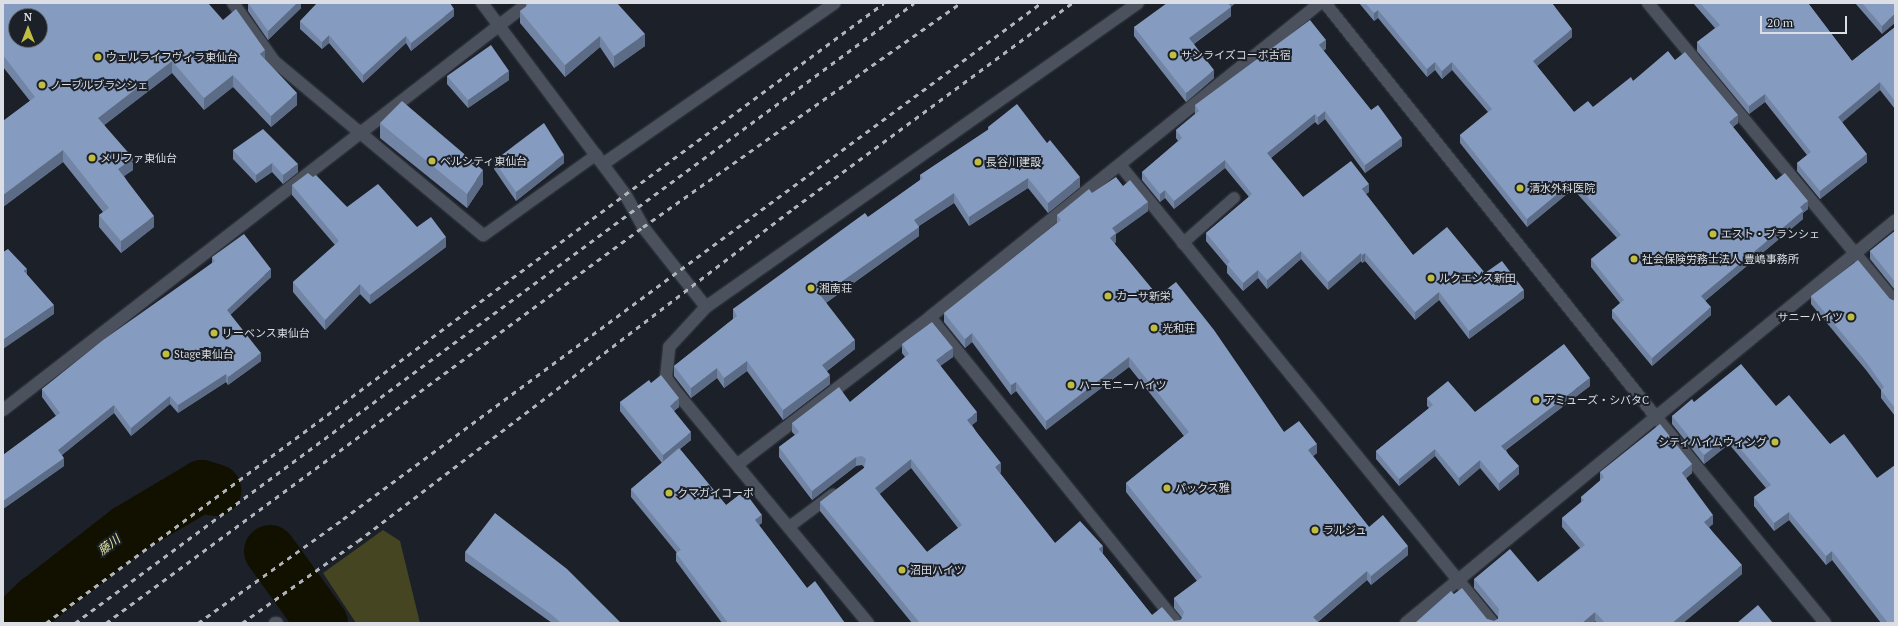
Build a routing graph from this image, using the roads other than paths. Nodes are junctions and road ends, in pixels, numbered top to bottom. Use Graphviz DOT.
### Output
graph roads {
  1 [pos="233,3"];
  2 [pos="482,3"];
  3 [pos="528,3"];
  4 [pos="834,3"];
  5 [pos="1138,3"];
  6 [pos="1320,3"];
  7 [pos="1325,3"];
  8 [pos="1648,3"];
  9 [pos="499,26"];
  10 [pos="359,135"];
  11 [pos="599,159"];
  12 [pos="1120,164"];
  13 [pos="1234,197"];
  14 [pos="1895,221"];
  15 [pos="483,235"];
  16 [pos="1182,243"];
  17 [pos="1856,253"];
  18 [pos="1895,302"];
  19 [pos="706,307"];
  20 [pos="930,317"];
  21 [pos="3,410"];
  22 [pos="1656,417"];
  23 [pos="738,464"];
  24 [pos="843,486"];
  25 [pos="789,526"];
  26 [pos="1458,580"];
  27 [pos="868,623"];
  28 [pos="1177,623"];
  29 [pos="1406,623"];
  30 [pos="1493,623"];
  31 [pos="1825,623"];
  1 -- 10 [label="street"];
  2 -- 9 [label="street"];
  3 -- 9 [label="street"];
  4 -- 11 [label="street"];
  5 -- 19 [label="street"];
  6 -- 12 [label="street"];
  7 -- 22 [label="street"];
  8 -- 17 [label="street"];
  9 -- 10 [label="street"];
  9 -- 11 [label="street"];
  10 -- 15 [label="street"];
  10 -- 21 [label="street"];
  11 -- 15 [label="lane"];
  11 -- 19 [label="street"];
  12 -- 16 [label="street"];
  12 -- 20 [label="street"];
  13 -- 16 [label="lane"];
  14 -- 17 [label="street"];
  16 -- 26 [label="street"];
  17 -- 18 [label="street"];
  17 -- 22 [label="street"];
  19 -- 23 [label="street"];
  20 -- 23 [label="street"];
  20 -- 28 [label="street"];
  22 -- 26 [label="street"];
  22 -- 31 [label="street"];
  23 -- 25 [label="street"];
  24 -- 25 [label="lane"];
  25 -- 27 [label="street"];
  26 -- 29 [label="street"];
  26 -- 30 [label="street"];
}
